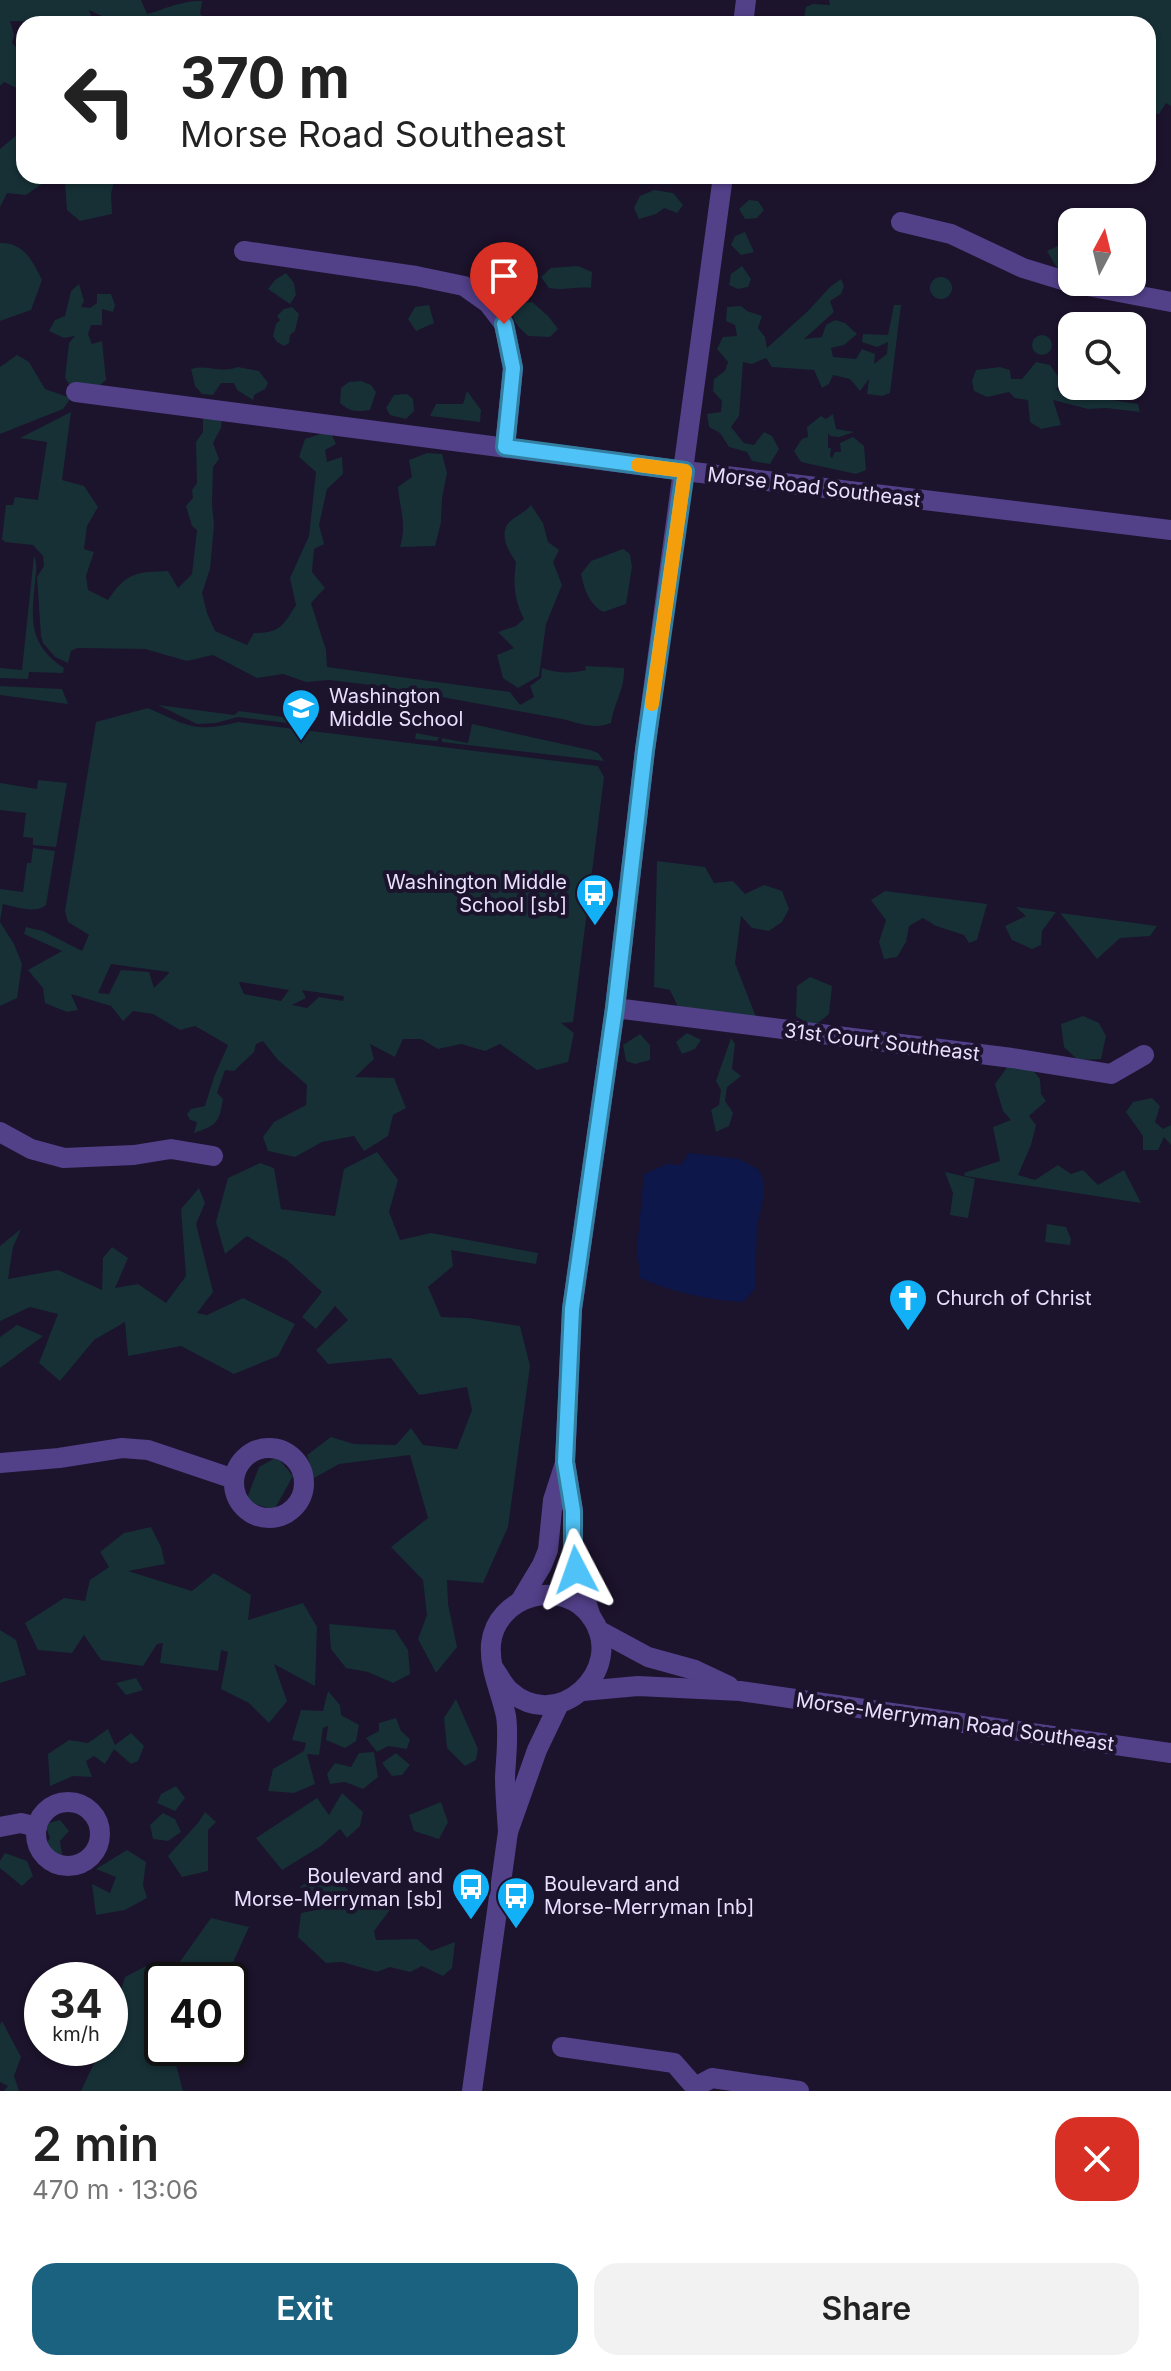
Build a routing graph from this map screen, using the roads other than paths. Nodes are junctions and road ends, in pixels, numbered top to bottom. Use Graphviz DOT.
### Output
graph roads {
  1 [pos="722,184"];
  2 [pos="901,222"];
  3 [pos="244,251"];
  4 [pos="1171,302"];
  5 [pos="76,392"];
  6 [pos="505,447"];
  7 [pos="685,471"];
  8 [pos="1171,530"];
  9 [pos="615,1008"];
  10 [pos="1144,1055"];
  11 [pos="0,1132"];
  12 [pos="213,1156"];
  13 [pos="565,1462"];
  14 [pos="0,1463"];
  15 [pos="234,1479"];
  16 [pos="521,1600"];
  17 [pos="595,1623"];
  18 [pos="493,1667"];
  19 [pos="583,1691"];
  20 [pos="740,1691"];
  21 [pos="559,1704"];
  22 [pos="1171,1753"];
  23 [pos="0,1827"];
  24 [pos="37,1827"];
  25 [pos="508,1832"];
  26 [pos="562,2047"];
  27 [pos="694,2089"];
  28 [pos="472,2091"];
  29 [pos="799,2091"];
  1 -- 7 [label="street"];
  2 -- 4 [label="street"];
  3 -- 6 [label="street"];
  5 -- 6 [label="street, Morse Road Southeast"];
  6 -- 7 [label="street, Morse Road Southeast"];
  7 -- 8 [label="street, Morse Road Southeast"];
  7 -- 9 [label="street"];
  9 -- 10 [label="street, 31st Court Southeast"];
  9 -- 13 [label="street"];
  11 -- 12 [label="street"];
  13 -- 16 [label="street"];
  13 -- 17 [label="street"];
  14 -- 15 [label="street"];
  16 -- 17 [label="street"];
  16 -- 18 [label="street"];
  17 -- 19 [label="street"];
  17 -- 20 [label="street, Morse-Merryman Road Southeast"];
  18 -- 21 [label="street"];
  18 -- 25 [label="street"];
  19 -- 20 [label="street, Morse-Merryman Road Southeast"];
  19 -- 21 [label="street"];
  20 -- 22 [label="street, Morse-Merryman Road Southeast"];
  21 -- 25 [label="street"];
  23 -- 24 [label="street"];
  25 -- 28 [label="street"];
  26 -- 27 [label="street"];
  27 -- 29 [label="street"];
}
